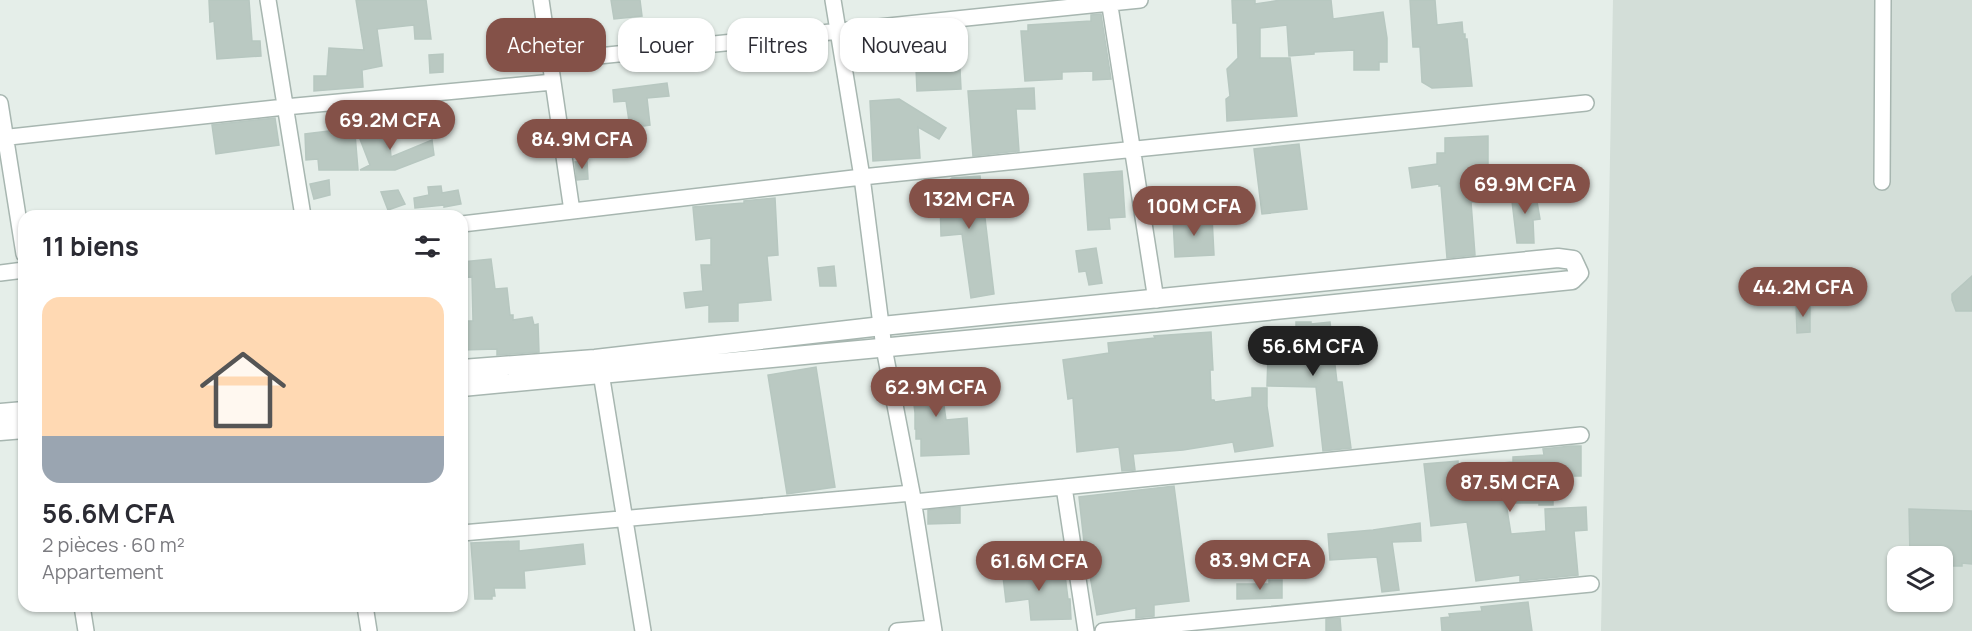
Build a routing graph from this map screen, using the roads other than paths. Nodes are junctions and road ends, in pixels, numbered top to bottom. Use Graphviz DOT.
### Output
graph roads {
  1 [pos="268,0"];
  2 [pos="541,0"];
  3 [pos="833,0"];
  4 [pos="1140,0"];
  5 [pos="1883,0"];
  6 [pos="1109,2"];
  7 [pos="544,18"];
  8 [pos="838,31"];
  9 [pos="606,55"];
  10 [pos="552,72"];
  11 [pos="553,82"];
  12 [pos="0,103"];
  13 [pos="1586,103"];
  14 [pos="285,107"];
  15 [pos="2,138"];
  16 [pos="1131,151"];
  17 [pos="862,177"];
  18 [pos="1882,182"];
  19 [pos="302,210"];
  20 [pos="572,211"];
  21 [pos="18,222"];
  22 [pos="468,223"];
  23 [pos="18,271"];
  24 [pos="0,273"];
  25 [pos="1299,285"];
  26 [pos="1156,300"];
  27 [pos="1304,307"];
  28 [pos="882,326"];
  29 [pos="884,348"];
  30 [pos="468,369"];
  31 [pos="601,374"];
  32 [pos="468,386"];
  33 [pos="18,412"];
  34 [pos="0,413"];
  35 [pos="18,430"];
  36 [pos="0,431"];
  37 [pos="1581,435"];
  38 [pos="1064,487"];
  39 [pos="913,497"];
  40 [pos="625,518"];
  41 [pos="468,532"];
  42 [pos="1591,584"];
  43 [pos="83,612"];
  44 [pos="366,612"];
  45 [pos="934,629"];
  46 [pos="86,631"];
  47 [pos="369,631"];
  48 [pos="643,631"];
  49 [pos="897,631"];
  50 [pos="1086,631"];
  51 [pos="1103,631"];
  1 -- 14 [label="street"];
  2 -- 7 [label="street"];
  3 -- 8 [label="street"];
  4 -- 6 [label="street"];
  5 -- 18 [label="street"];
  6 -- 8 [label="street"];
  6 -- 16 [label="street"];
  8 -- 9 [label="street"];
  8 -- 17 [label="street"];
  10 -- 11 [label="street"];
  11 -- 14 [label="street"];
  11 -- 20 [label="street"];
  12 -- 15 [label="street"];
  13 -- 16 [label="street"];
  14 -- 15 [label="street"];
  14 -- 19 [label="street"];
  15 -- 21 [label="street"];
  16 -- 17 [label="street"];
  16 -- 26 [label="street"];
  17 -- 20 [label="street"];
  17 -- 28 [label="street"];
  20 -- 22 [label="street"];
  23 -- 24 [label="street"];
  25 -- 26 [label="street"];
  25 -- 27 [label="street"];
  25 -- 27 [label="street"];
  26 -- 28 [label="street"];
  27 -- 29 [label="street"];
  28 -- 29 [label="street"];
  28 -- 30 [label="street"];
  29 -- 31 [label="street"];
  29 -- 39 [label="street"];
  31 -- 32 [label="street"];
  31 -- 40 [label="street"];
  33 -- 34 [label="street"];
  35 -- 36 [label="street"];
  37 -- 38 [label="street"];
  38 -- 39 [label="street"];
  38 -- 50 [label="street"];
  39 -- 40 [label="street"];
  39 -- 45 [label="street"];
  40 -- 41 [label="street"];
  40 -- 48 [label="street"];
  42 -- 51 [label="street"];
  43 -- 46 [label="street"];
  44 -- 47 [label="street"];
  45 -- 49 [label="street"];
}
